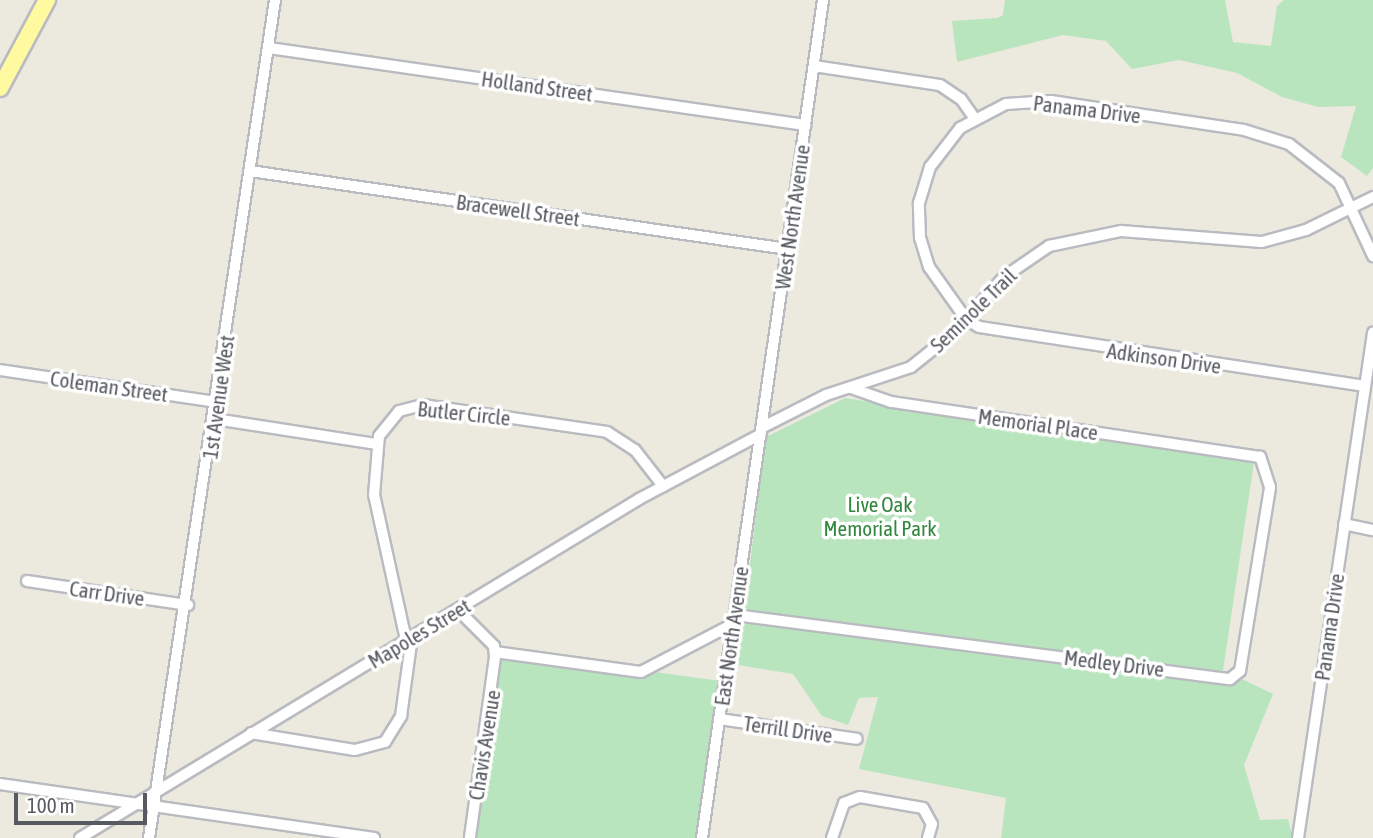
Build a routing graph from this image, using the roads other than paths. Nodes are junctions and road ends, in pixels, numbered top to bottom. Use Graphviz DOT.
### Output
graph roads {
  1 [pos="47,0"];
  2 [pos="275,0"];
  3 [pos="823,0"];
  4 [pos="269,48"];
  5 [pos="814,66"];
  6 [pos="0,88"];
  7 [pos="975,118"];
  8 [pos="805,125"];
  9 [pos="250,171"];
  10 [pos="1373,197"];
  11 [pos="1354,205"];
  12 [pos="787,249"];
  13 [pos="1373,256"];
  14 [pos="965,318"];
  15 [pos="1373,333"];
  16 [pos="0,370"];
  17 [pos="1365,386"];
  18 [pos="850,388"];
  19 [pos="218,402"];
  20 [pos="215,419"];
  21 [pos="761,431"];
  22 [pos="377,444"];
  23 [pos="1227,452"];
  24 [pos="663,486"];
  25 [pos="1344,524"];
  26 [pos="1373,530"];
  27 [pos="27,580"];
  28 [pos="188,605"];
  29 [pos="458,610"];
  30 [pos="734,619"];
  31 [pos="409,639"];
  32 [pos="495,652"];
  33 [pos="719,719"];
  34 [pos="247,733"];
  35 [pos="857,739"];
  36 [pos="0,784"];
  37 [pos="157,794"];
  38 [pos="141,805"];
  39 [pos="154,806"];
  40 [pos="80,838"];
  41 [pos="149,838"];
  42 [pos="374,838"];
  43 [pos="470,838"];
  44 [pos="702,838"];
  45 [pos="832,838"];
  46 [pos="928,838"];
  47 [pos="1298,838"];
  1 -- 6 [label="main road"];
  2 -- 4 [label="street, 1st Avenue West"];
  3 -- 5 [label="street, West North Avenue"];
  4 -- 8 [label="street, Holland Street"];
  4 -- 9 [label="street, 1st Avenue West"];
  5 -- 7 [label="street"];
  5 -- 8 [label="street, West North Avenue"];
  7 -- 11 [label="street, Panama Drive"];
  7 -- 14 [label="street, Panama Drive"];
  8 -- 12 [label="street, West North Avenue"];
  9 -- 12 [label="street, Bracewell Street"];
  9 -- 19 [label="street, 1st Avenue West"];
  10 -- 11 [label="street, Seminole Trail"];
  11 -- 13 [label="street, Panama Drive"];
  11 -- 14 [label="street, Seminole Trail"];
  12 -- 21 [label="street, West North Avenue"];
  14 -- 17 [label="street, Adkinson Drive"];
  14 -- 18 [label="street, Seminole Trail"];
  15 -- 17 [label="street, Panama Drive"];
  16 -- 19 [label="street, Coleman Street"];
  17 -- 25 [label="street, Panama Drive"];
  18 -- 21 [label="street, Seminole Trail"];
  18 -- 23 [label="street, Memorial Place"];
  19 -- 20 [label="street, 1st Avenue West"];
  20 -- 22 [label="street"];
  20 -- 28 [label="street, 1st Avenue West"];
  21 -- 24 [label="street, Mapoles Street"];
  21 -- 30 [label="street, East North Avenue"];
  22 -- 24 [label="street, Butler Circle"];
  22 -- 31 [label="street"];
  23 -- 30 [label="street, Medley Drive"];
  24 -- 29 [label="street, Mapoles Street"];
  25 -- 26 [label="street"];
  25 -- 47 [label="street, Panama Drive"];
  27 -- 28 [label="street, Carr Drive"];
  28 -- 37 [label="street, 1st Avenue West"];
  29 -- 31 [label="street, Mapoles Street"];
  29 -- 32 [label="street"];
  30 -- 32 [label="street"];
  30 -- 33 [label="street, East North Avenue"];
  31 -- 34 [label="street, Mapoles Street"];
  31 -- 34 [label="street"];
  32 -- 43 [label="street, Chavis Avenue"];
  33 -- 35 [label="street, Terrill Drive"];
  33 -- 44 [label="street, East North Avenue"];
  34 -- 37 [label="street, Mapoles Street"];
  36 -- 38 [label="street"];
  37 -- 38 [label="street, Mapoles Street"];
  37 -- 39 [label="street, 1st Avenue West"];
  38 -- 39 [label="street"];
  38 -- 40 [label="street, Mapoles Street"];
  39 -- 41 [label="street, 1st Avenue West"];
  39 -- 42 [label="street"];
  45 -- 46 [label="street"];
}
